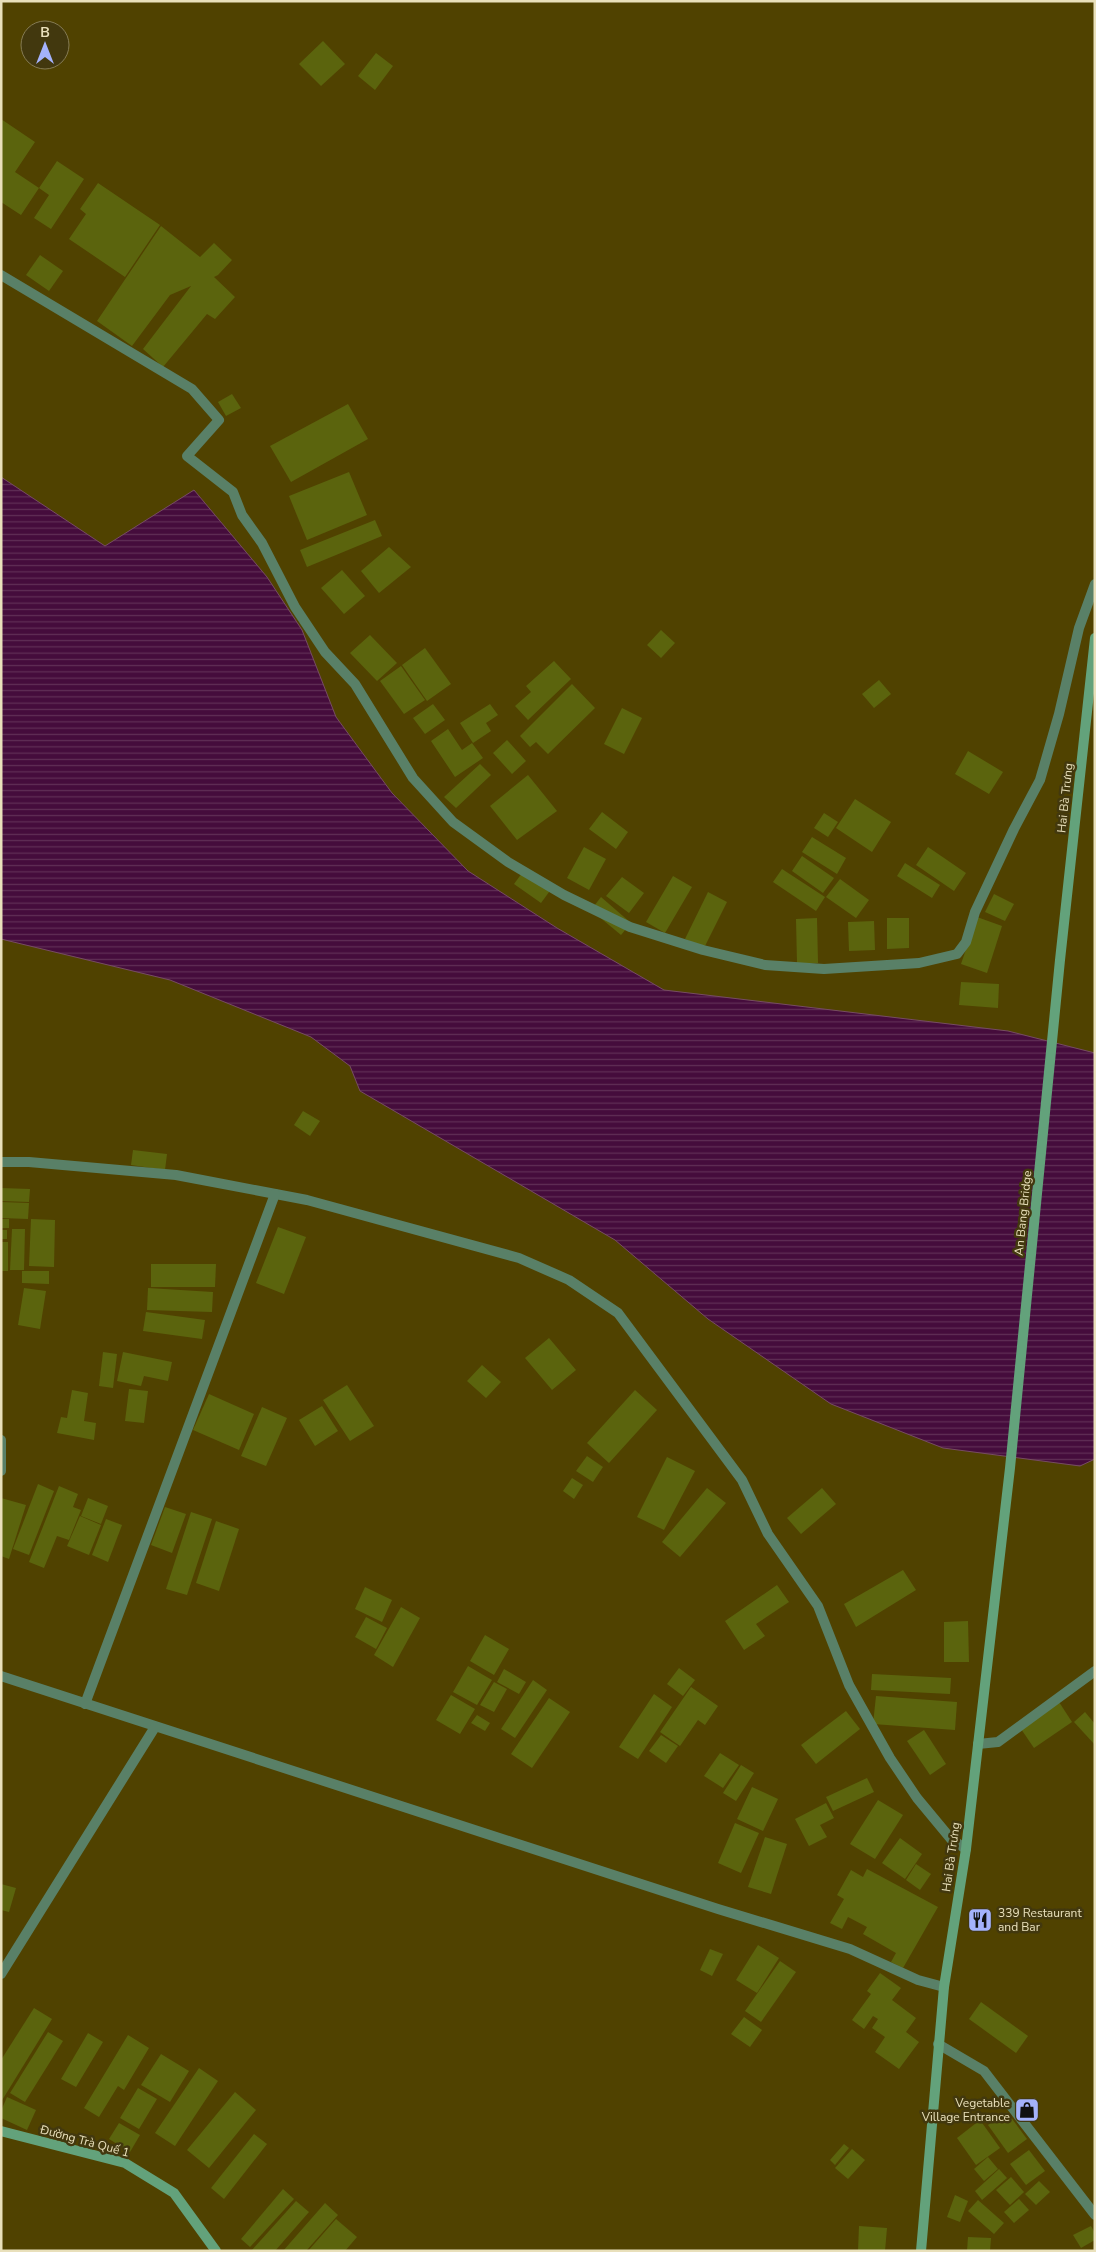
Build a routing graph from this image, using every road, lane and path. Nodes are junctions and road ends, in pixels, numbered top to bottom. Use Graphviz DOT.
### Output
graph roads {
  1 [pos="1,275"];
  2 [pos="1095,584"];
  3 [pos="1095,638"];
  4 [pos="1060,960"];
  5 [pos="1,1162"];
  6 [pos="275,1194"];
  7 [pos="1,1440"];
  8 [pos="1010,1468"];
  9 [pos="1,1471"];
  10 [pos="1095,1671"];
  11 [pos="1,1676"];
  12 [pos="85,1704"];
  13 [pos="155,1727"];
  14 [pos="978,1744"];
  15 [pos="966,1849"];
  16 [pos="1,1974"];
  17 [pos="944,1987"];
  18 [pos="938,2044"];
  19 [pos="1,2131"];
  20 [pos="1095,2215"];
  21 [pos="216,2251"];
  22 [pos="921,2251"];
  1 -- 2 [label="street"];
  3 -- 4 [label="street, Hai Bà Trưng"];
  4 -- 8 [label="street, An Bang Bridge"];
  5 -- 6 [label="street"];
  6 -- 12 [label="street"];
  6 -- 15 [label="street"];
  7 -- 9 [label="street"];
  8 -- 14 [label="street, Hai Bà Trưng"];
  10 -- 14 [label="street"];
  11 -- 12 [label="street"];
  12 -- 13 [label="street"];
  13 -- 16 [label="street"];
  13 -- 17 [label="street"];
  14 -- 15 [label="street, Hai Bà Trưng"];
  15 -- 17 [label="street, Hai Bà Trưng"];
  17 -- 18 [label="street, Hai Bà Trưng"];
  18 -- 20 [label="street"];
  18 -- 22 [label="street, Hai Bà Trưng"];
  19 -- 21 [label="street, Đường Trà Quế 1"];
}
